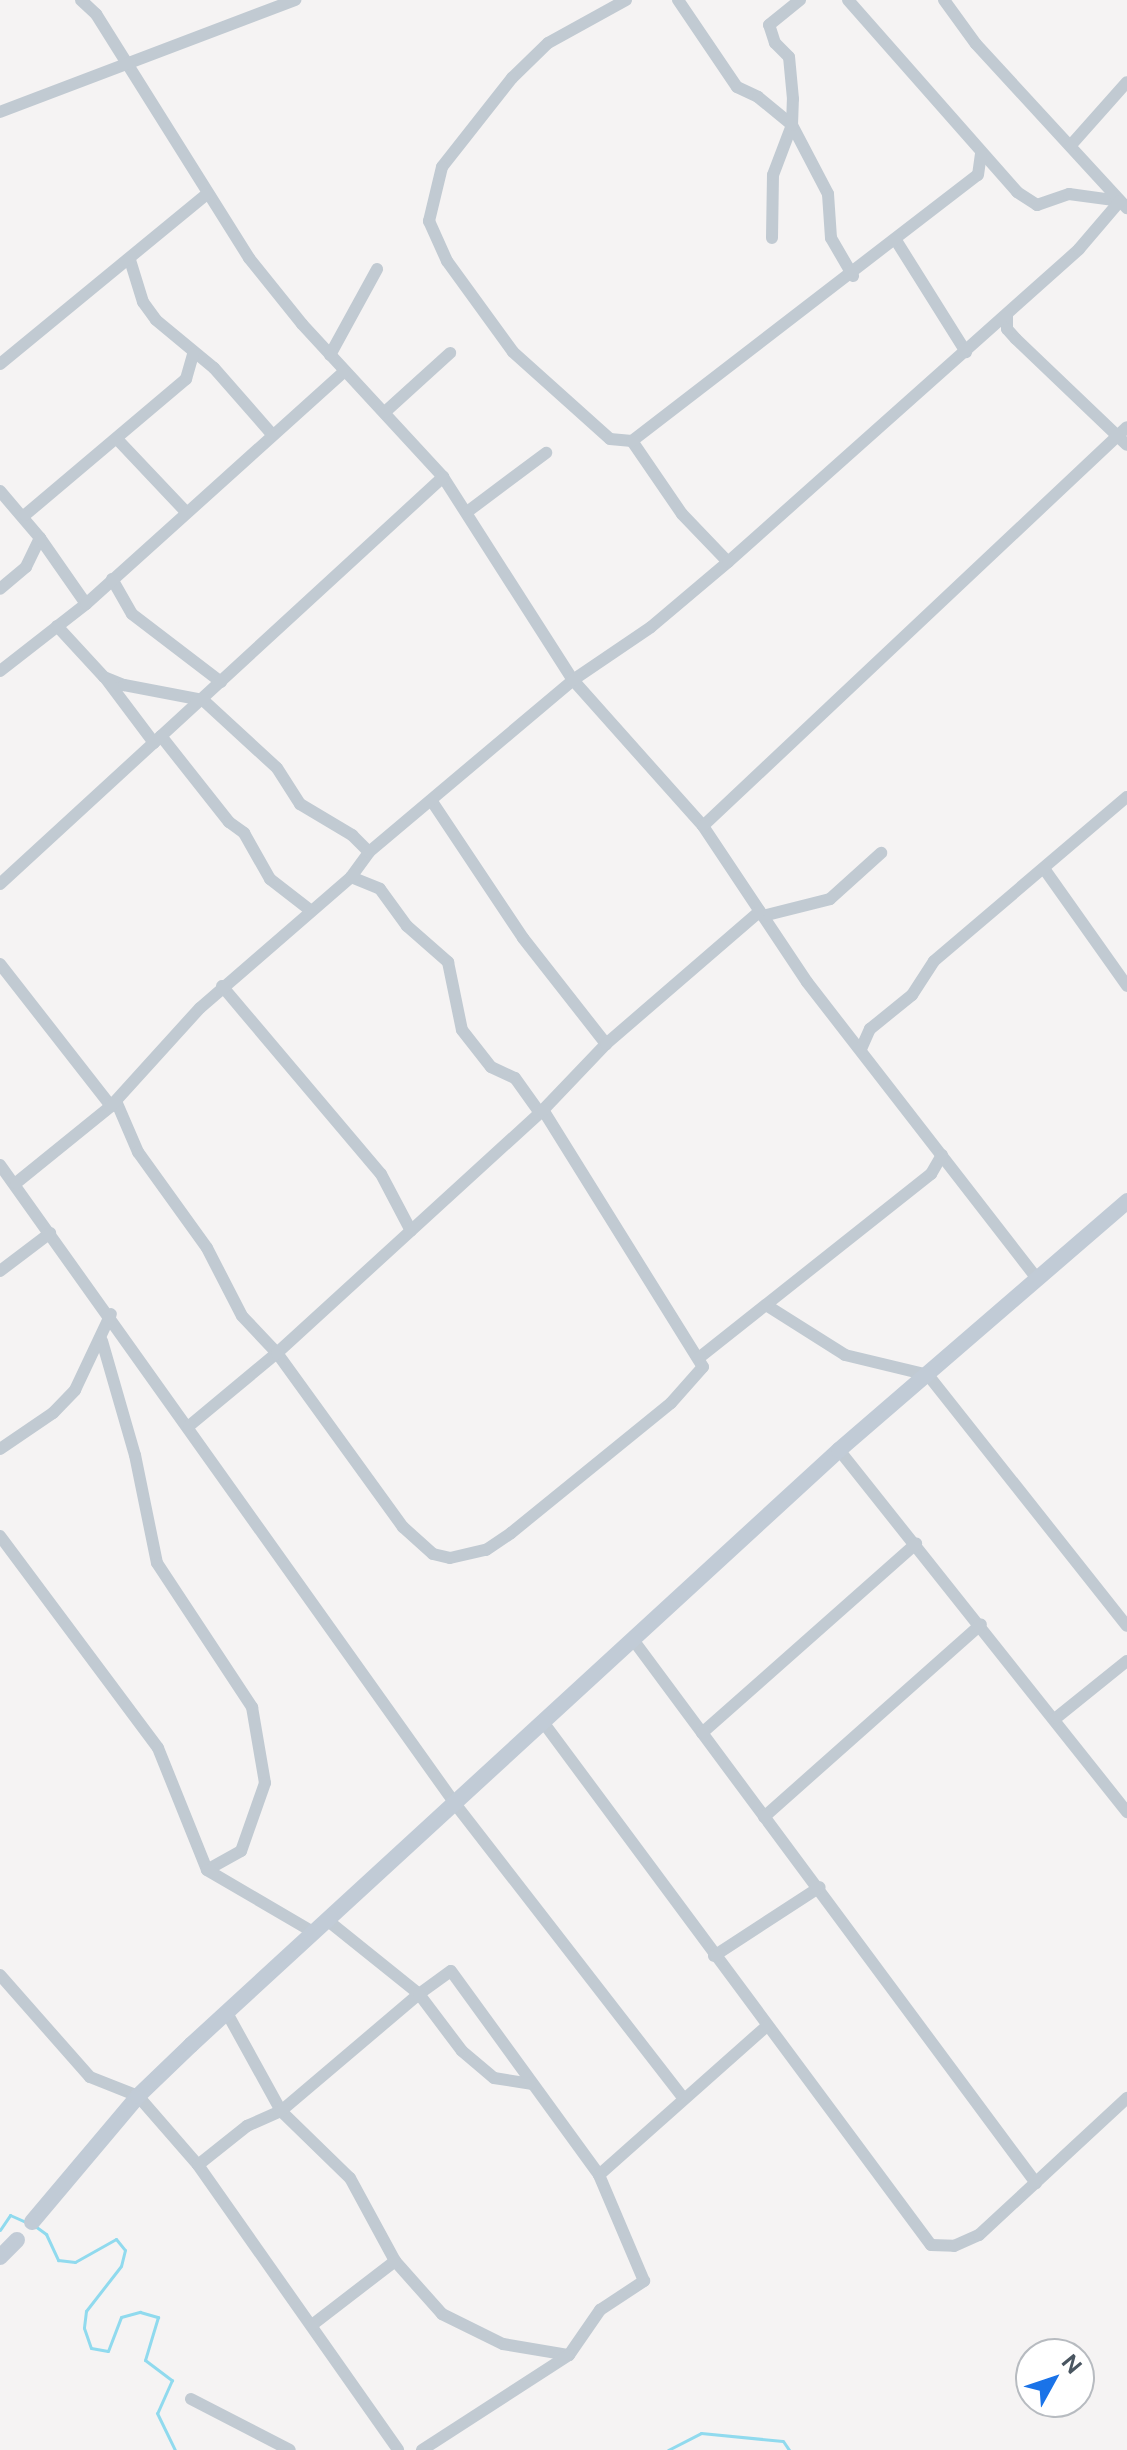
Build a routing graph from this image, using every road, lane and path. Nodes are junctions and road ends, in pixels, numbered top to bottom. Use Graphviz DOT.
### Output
graph roads {
  1 [pos="81,0"];
  2 [pos="626,0"];
  3 [pos="678,0"];
  4 [pos="800,0"];
  5 [pos="848,0"];
  6 [pos="944,0"];
  7 [pos="291,1"];
  8 [pos="123,63"];
  9 [pos="1127,82"];
  10 [pos="0,112"];
  11 [pos="792,125"];
  12 [pos="1071,145"];
  13 [pos="981,153"];
  14 [pos="207,194"];
  15 [pos="1124,204"];
  16 [pos="772,238"];
  17 [pos="897,242"];
  18 [pos="130,260"];
  19 [pos="377,269"];
  20 [pos="853,276"];
  21 [pos="1007,315"];
  22 [pos="966,352"];
  23 [pos="450,353"];
  24 [pos="193,354"];
  25 [pos="330,355"];
  26 [pos="0,364"];
  27 [pos="345,371"];
  28 [pos="385,412"];
  29 [pos="1127,427"];
  30 [pos="271,433"];
  31 [pos="117,439"];
  32 [pos="632,441"];
  33 [pos="1122,441"];
  34 [pos="546,453"];
  35 [pos="443,477"];
  36 [pos="0,491"];
  37 [pos="186,512"];
  38 [pos="467,512"];
  39 [pos="25,515"];
  40 [pos="40,538"];
  41 [pos="728,562"];
  42 [pos="112,579"];
  43 [pos="0,589"];
  44 [pos="86,604"];
  45 [pos="57,626"];
  46 [pos="0,671"];
  47 [pos="104,677"];
  48 [pos="573,680"];
  49 [pos="221,682"];
  50 [pos="203,700"];
  51 [pos="157,740"];
  52 [pos="1127,797"];
  53 [pos="433,803"];
  54 [pos="703,826"];
  55 [pos="369,852"];
  56 [pos="881,853"];
  57 [pos="1045,870"];
  58 [pos="351,877"];
  59 [pos="0,884"];
  60 [pos="310,910"];
  61 [pos="762,913"];
  62 [pos="0,964"];
  63 [pos="222,986"];
  64 [pos="1127,986"];
  65 [pos="606,1044"];
  66 [pos="861,1049"];
  67 [pos="113,1104"];
  68 [pos="541,1112"];
  69 [pos="942,1155"];
  70 [pos="0,1165"];
  71 [pos="16,1183"];
  72 [pos="1127,1201"];
  73 [pos="411,1231"];
  74 [pos="50,1233"];
  75 [pos="0,1271"];
  76 [pos="1036,1277"];
  77 [pos="766,1305"];
  78 [pos="111,1314"];
  79 [pos="102,1341"];
  80 [pos="277,1353"];
  81 [pos="700,1357"];
  82 [pos="928,1375"];
  83 [pos="189,1426"];
  84 [pos="0,1449"];
  85 [pos="839,1450"];
  86 [pos="0,1536"];
  87 [pos="916,1544"];
  88 [pos="981,1624"];
  89 [pos="1127,1626"];
  90 [pos="634,1641"];
  91 [pos="1127,1661"];
  92 [pos="1056,1718"];
  93 [pos="543,1722"];
  94 [pos="702,1733"];
  95 [pos="456,1805"];
  96 [pos="1127,1812"];
  97 [pos="764,1817"];
  98 [pos="207,1870"];
  99 [pos="820,1887"];
  100 [pos="327,1920"];
  101 [pos="313,1932"];
  102 [pos="714,1956"];
  103 [pos="0,1975"];
  104 [pos="419,1994"];
  105 [pos="227,2013"];
  106 [pos="767,2026"];
  107 [pos="530,2084"];
  108 [pos="138,2096"];
  109 [pos="683,2098"];
  110 [pos="1127,2098"];
  111 [pos="281,2111"];
  112 [pos="198,2165"];
  113 [pos="599,2175"];
  114 [pos="1036,2183"];
  115 [pos="32,2222"];
  116 [pos="17,2240"];
  117 [pos="0,2257"];
  118 [pos="395,2261"];
  119 [pos="312,2325"];
  120 [pos="569,2355"];
  121 [pos="191,2399"];
  122 [pos="290,2450"];
  123 [pos="398,2450"];
  124 [pos="422,2450"];
  1 -- 8 [label="street"];
  2 -- 32 [label="street"];
  3 -- 11 [label="street"];
  4 -- 11 [label="street"];
  5 -- 13 [label="street"];
  6 -- 12 [label="street"];
  7 -- 8 [label="street"];
  8 -- 10 [label="street"];
  8 -- 14 [label="street"];
  9 -- 12 [label="street"];
  11 -- 16 [label="street"];
  11 -- 20 [label="street"];
  12 -- 15 [label="street"];
  13 -- 15 [label="street"];
  13 -- 17 [label="street"];
  14 -- 18 [label="street"];
  14 -- 25 [label="street"];
  15 -- 21 [label="street"];
  17 -- 20 [label="street"];
  17 -- 22 [label="street"];
  18 -- 24 [label="street"];
  18 -- 26 [label="street"];
  19 -- 25 [label="street"];
  20 -- 32 [label="street"];
  21 -- 22 [label="street"];
  21 -- 33 [label="street"];
  22 -- 41 [label="street"];
  23 -- 28 [label="street"];
  24 -- 30 [label="street"];
  24 -- 31 [label="street"];
  25 -- 27 [label="street"];
  27 -- 28 [label="street"];
  27 -- 30 [label="street"];
  28 -- 35 [label="street"];
  29 -- 33 [label="street"];
  30 -- 37 [label="street"];
  31 -- 37 [label="street"];
  31 -- 39 [label="street"];
  32 -- 41 [label="street"];
  33 -- 54 [label="street"];
  34 -- 38 [label="street"];
  35 -- 38 [label="street"];
  35 -- 49 [label="street"];
  36 -- 39 [label="street"];
  37 -- 42 [label="street"];
  38 -- 48 [label="street"];
  39 -- 40 [label="street"];
  40 -- 43 [label="street"];
  40 -- 44 [label="street"];
  41 -- 48 [label="street"];
  42 -- 44 [label="street"];
  42 -- 49 [label="street"];
  44 -- 45 [label="street"];
  45 -- 46 [label="street"];
  45 -- 47 [label="street"];
  47 -- 50 [label="street"];
  47 -- 51 [label="street"];
  48 -- 53 [label="street"];
  48 -- 54 [label="street"];
  49 -- 50 [label="street"];
  50 -- 51 [label="street"];
  50 -- 55 [label="street"];
  51 -- 59 [label="street"];
  51 -- 60 [label="street"];
  52 -- 57 [label="street"];
  53 -- 55 [label="street"];
  53 -- 65 [label="street"];
  54 -- 61 [label="street"];
  55 -- 58 [label="street"];
  56 -- 61 [label="street"];
  57 -- 64 [label="street"];
  57 -- 66 [label="street"];
  58 -- 60 [label="street"];
  58 -- 68 [label="street"];
  60 -- 63 [label="street"];
  61 -- 65 [label="street"];
  61 -- 66 [label="street"];
  62 -- 67 [label="street"];
  63 -- 67 [label="street"];
  63 -- 73 [label="street"];
  65 -- 68 [label="street"];
  66 -- 69 [label="street"];
  67 -- 71 [label="street"];
  67 -- 80 [label="street"];
  68 -- 73 [label="street"];
  68 -- 81 [label="street"];
  69 -- 76 [label="street"];
  69 -- 77 [label="street"];
  70 -- 71 [label="street"];
  71 -- 74 [label="street"];
  72 -- 76 [label="street"];
  73 -- 80 [label="street"];
  74 -- 75 [label="street"];
  74 -- 78 [label="street"];
  76 -- 82 [label="street"];
  77 -- 81 [label="street"];
  77 -- 82 [label="street"];
  78 -- 79 [label="street"];
  78 -- 83 [label="street"];
  79 -- 84 [label="street"];
  79 -- 98 [label="street"];
  80 -- 81 [label="street"];
  80 -- 83 [label="street"];
  82 -- 85 [label="street"];
  82 -- 89 [label="street"];
  83 -- 95 [label="street"];
  85 -- 87 [label="street"];
  85 -- 90 [label="street"];
  86 -- 98 [label="street"];
  87 -- 88 [label="street"];
  87 -- 94 [label="street"];
  88 -- 92 [label="street"];
  88 -- 97 [label="street"];
  90 -- 93 [label="street"];
  90 -- 94 [label="street"];
  91 -- 92 [label="street"];
  92 -- 96 [label="street"];
  93 -- 95 [label="street"];
  93 -- 102 [label="street"];
  94 -- 97 [label="street"];
  95 -- 100 [label="street"];
  95 -- 109 [label="street"];
  97 -- 99 [label="street"];
  98 -- 101 [label="street"];
  99 -- 102 [label="street"];
  99 -- 114 [label="street"];
  100 -- 101 [label="street"];
  100 -- 104 [label="street"];
  101 -- 105 [label="street"];
  102 -- 106 [label="street"];
  103 -- 108 [label="street"];
  104 -- 107 [label="street"];
  104 -- 107 [label="street"];
  104 -- 111 [label="street"];
  105 -- 108 [label="street"];
  105 -- 111 [label="street"];
  106 -- 109 [label="street"];
  106 -- 114 [label="street"];
  107 -- 113 [label="street"];
  108 -- 112 [label="street"];
  108 -- 115 [label="street"];
  109 -- 113 [label="street"];
  110 -- 114 [label="street"];
  111 -- 112 [label="street"];
  111 -- 118 [label="street"];
  112 -- 119 [label="street"];
  113 -- 120 [label="street"];
  115 -- 116 [label="street"];
  116 -- 117 [label="street"];
  118 -- 119 [label="street"];
  118 -- 120 [label="street"];
  119 -- 123 [label="street"];
  120 -- 124 [label="street"];
  121 -- 122 [label="street"];
}
